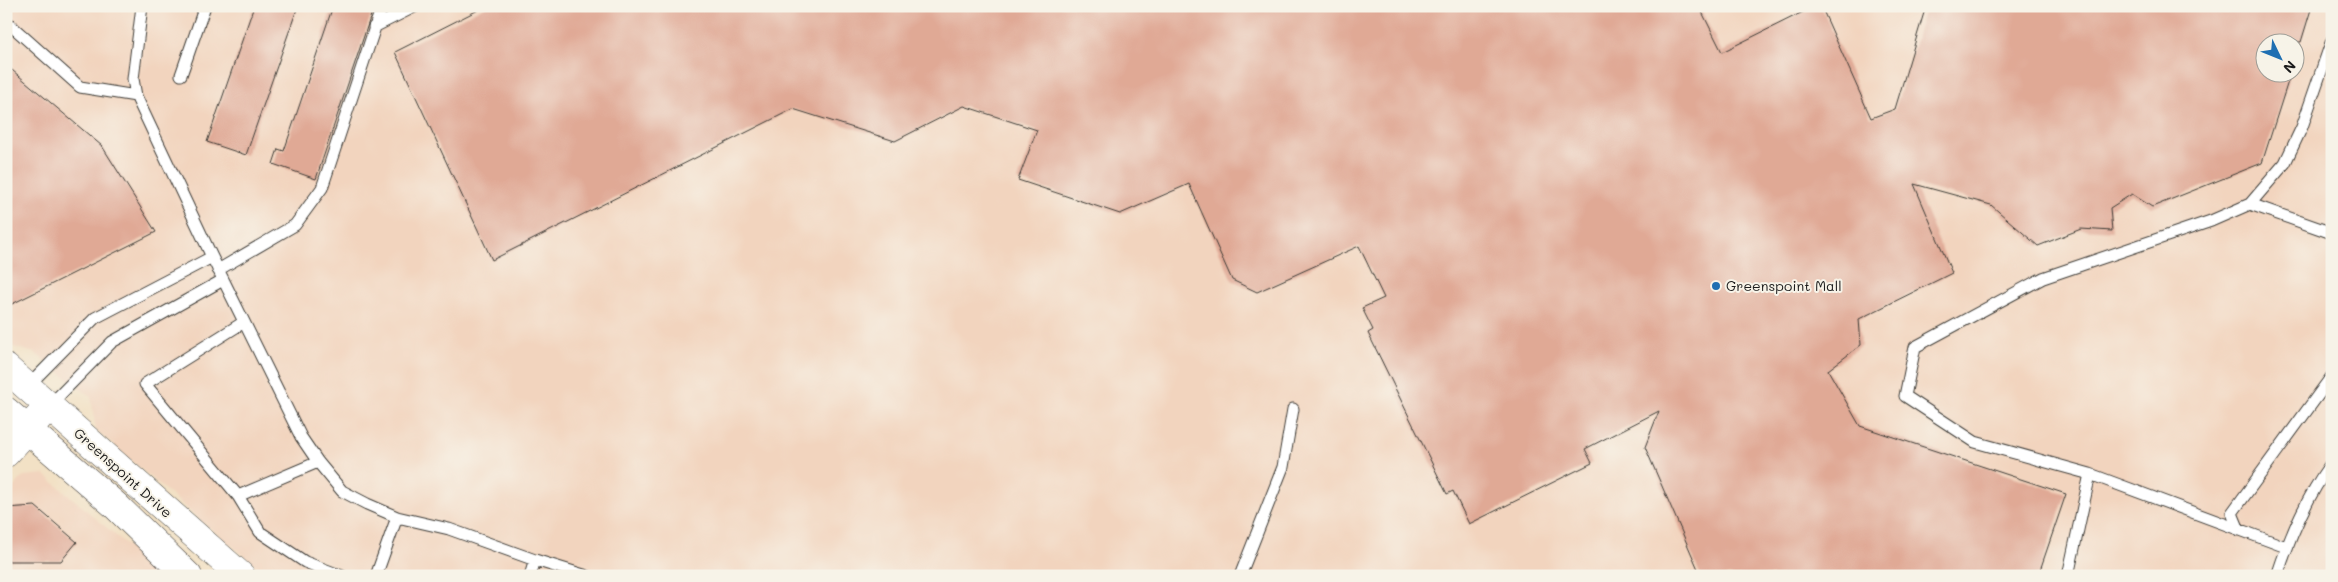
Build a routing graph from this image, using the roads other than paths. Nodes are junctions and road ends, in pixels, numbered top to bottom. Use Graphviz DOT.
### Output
graph roads {
  1 [pos="142,6"];
  2 [pos="205,6"];
  3 [pos="382,6"];
  4 [pos="416,6"];
  5 [pos="6,21"];
  6 [pos="374,27"];
  7 [pos="2332,40"];
  8 [pos="181,75"];
  9 [pos="136,96"];
  10 [pos="2250,204"];
  11 [pos="2332,233"];
  12 [pos="212,257"];
  13 [pos="221,275"];
  14 [pos="244,322"];
  15 [pos="6,368"];
  16 [pos="2332,376"];
  17 [pos="27,387"];
  18 [pos="49,406"];
  19 [pos="1294,409"];
  20 [pos="6,410"];
  21 [pos="27,429"];
  22 [pos="6,453"];
  23 [pos="318,462"];
  24 [pos="2332,462"];
  25 [pos="2090,474"];
  26 [pos="238,496"];
  27 [pos="397,517"];
  28 [pos="2239,530"];
  29 [pos="2286,547"];
  30 [pos="535,560"];
  31 [pos="188,576"];
  32 [pos="241,576"];
  33 [pos="342,576"];
  34 [pos="376,576"];
  35 [pos="530,576"];
  36 [pos="587,576"];
  37 [pos="1240,576"];
  38 [pos="2068,576"];
  39 [pos="2278,576"];
  1 -- 9 [label="lane"];
  2 -- 8 [label="lane"];
  3 -- 6 [label="lane"];
  4 -- 6 [label="lane"];
  5 -- 9 [label="lane"];
  6 -- 13 [label="lane"];
  7 -- 10 [label="lane"];
  9 -- 12 [label="lane"];
  10 -- 11 [label="lane"];
  10 -- 25 [label="lane"];
  12 -- 13 [label="lane"];
  12 -- 17 [label="lane"];
  13 -- 14 [label="lane"];
  13 -- 18 [label="lane"];
  14 -- 23 [label="lane"];
  14 -- 26 [label="lane"];
  15 -- 17 [label="street, Greenspoint Drive"];
  16 -- 28 [label="lane"];
  17 -- 18 [label="street, Greenspoint Drive"];
  17 -- 20 [label="street"];
  18 -- 21 [label="street"];
  18 -- 32 [label="street, Greenspoint Drive"];
  19 -- 37 [label="lane"];
  20 -- 21 [label="street"];
  21 -- 22 [label="street"];
  21 -- 31 [label="street"];
  23 -- 26 [label="lane"];
  23 -- 27 [label="lane"];
  24 -- 29 [label="lane"];
  25 -- 28 [label="lane"];
  25 -- 38 [label="lane"];
  26 -- 33 [label="lane"];
  27 -- 30 [label="lane"];
  27 -- 34 [label="lane"];
  28 -- 29 [label="lane"];
  29 -- 39 [label="lane"];
  30 -- 35 [label="lane"];
  30 -- 36 [label="lane"];
}
